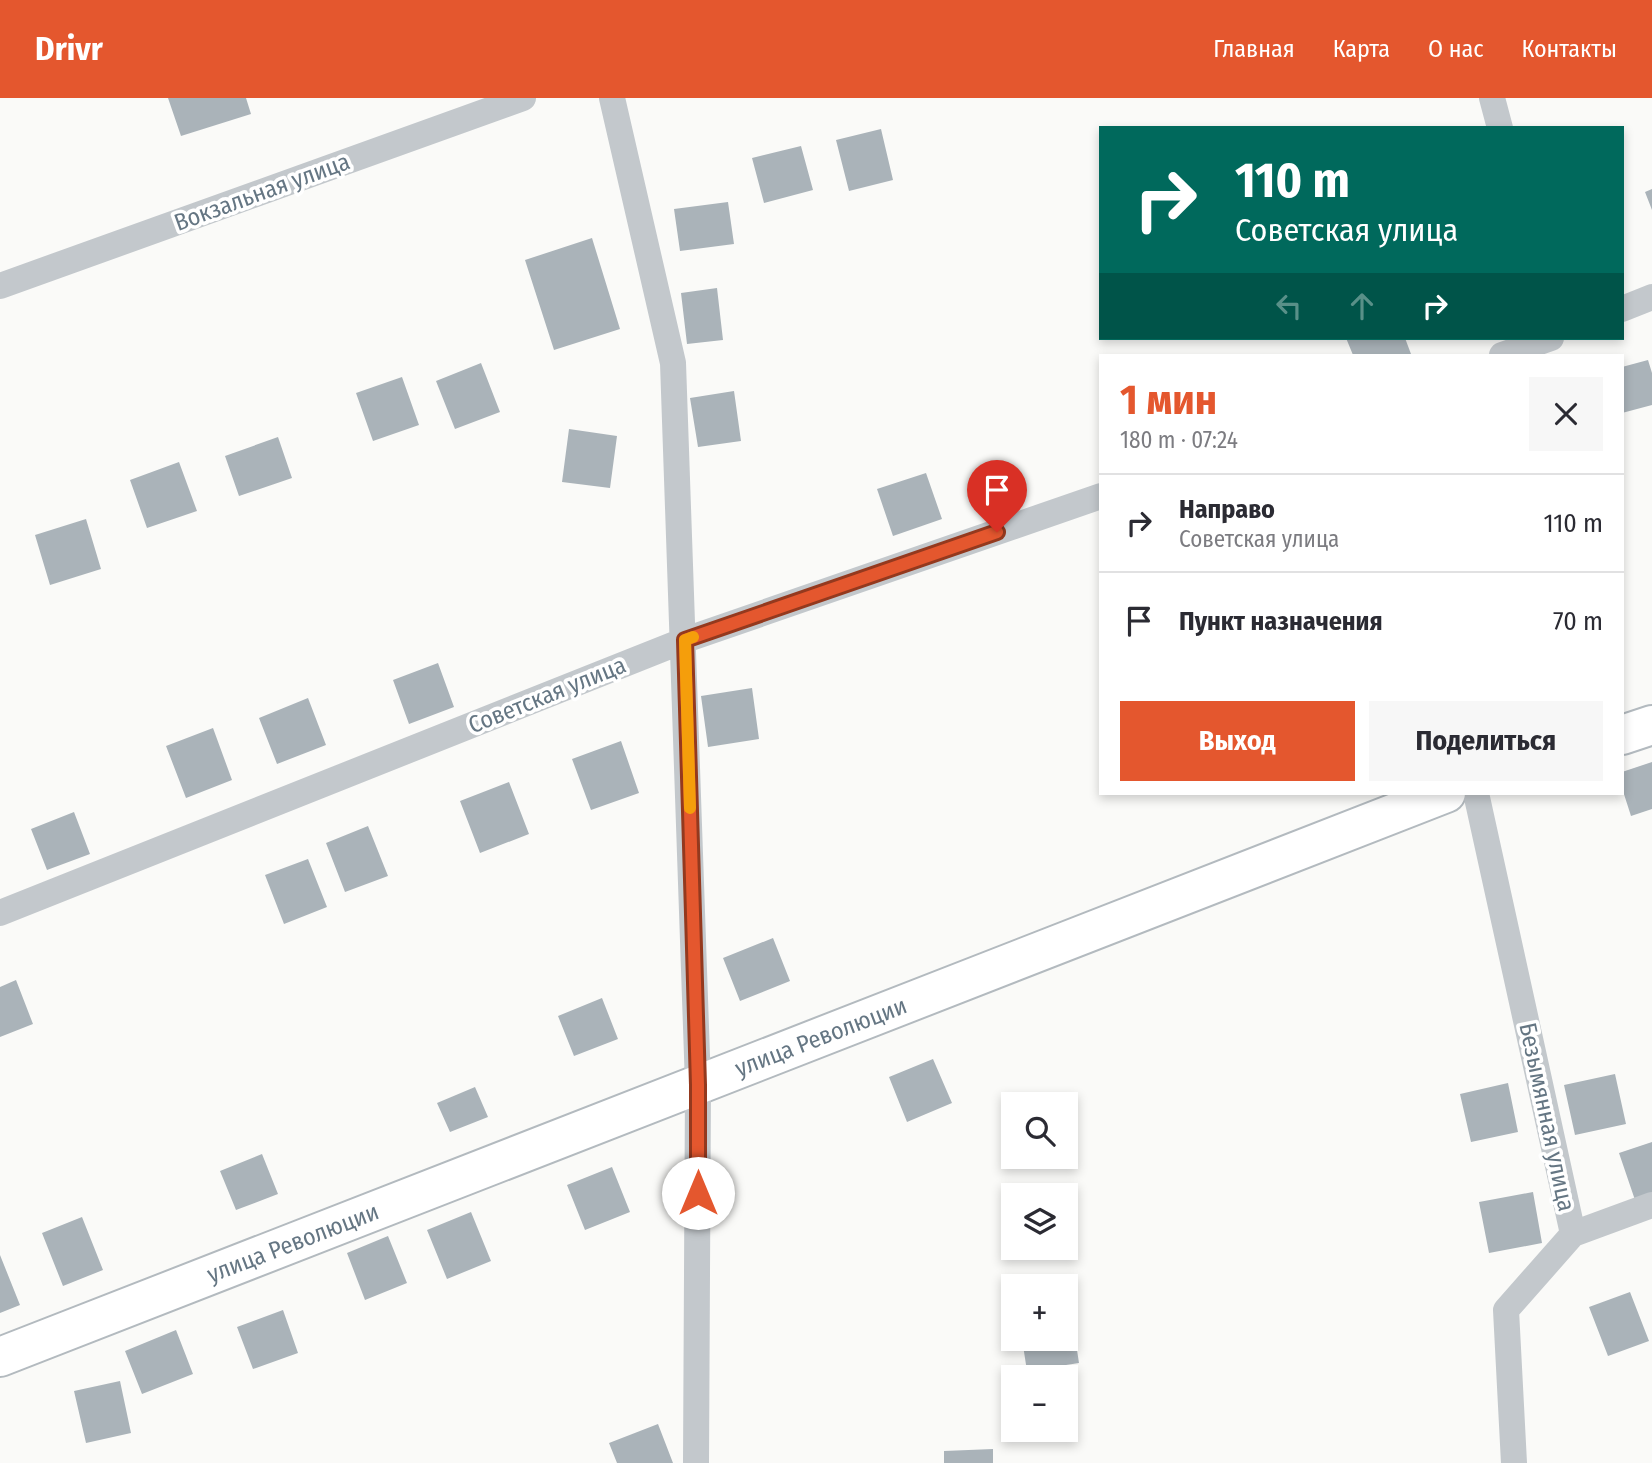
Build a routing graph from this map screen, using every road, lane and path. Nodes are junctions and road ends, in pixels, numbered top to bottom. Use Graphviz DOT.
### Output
graph roads {
  1 [pos="523,98"];
  2 [pos="612,98"];
  3 [pos="1492,98"];
  4 [pos="1499,126"];
  5 [pos="0,286"];
  6 [pos="1652,297"];
  7 [pos="1624,308"];
  8 [pos="1545,340"];
  9 [pos="1505,354"];
  10 [pos="1099,497"];
  11 [pos="685,640"];
  12 [pos="1652,725"];
  13 [pos="1624,734"];
  14 [pos="1441,795"];
  15 [pos="1476,795"];
  16 [pos="0,913"];
  17 [pos="698,1085"];
  18 [pos="1652,1205"];
  19 [pos="1573,1234"];
  20 [pos="0,1357"];
  21 [pos="696,1463"];
  22 [pos="1514,1463"];
  1 -- 5 [label="street, Вокзальная улица"];
  2 -- 11 [label="street"];
  3 -- 4 [label="street"];
  6 -- 7 [label="street"];
  8 -- 9 [label="street"];
  10 -- 11 [label="street, Советская улица"];
  11 -- 16 [label="street, Советская улица"];
  11 -- 17 [label="street"];
  12 -- 13 [label="street"];
  14 -- 17 [label="street, улица Революции"];
  15 -- 19 [label="street, Безымянная улица"];
  17 -- 20 [label="street, улица Революции"];
  17 -- 21 [label="street"];
  18 -- 19 [label="street"];
  19 -- 22 [label="street, Безымянная улица"];
}
